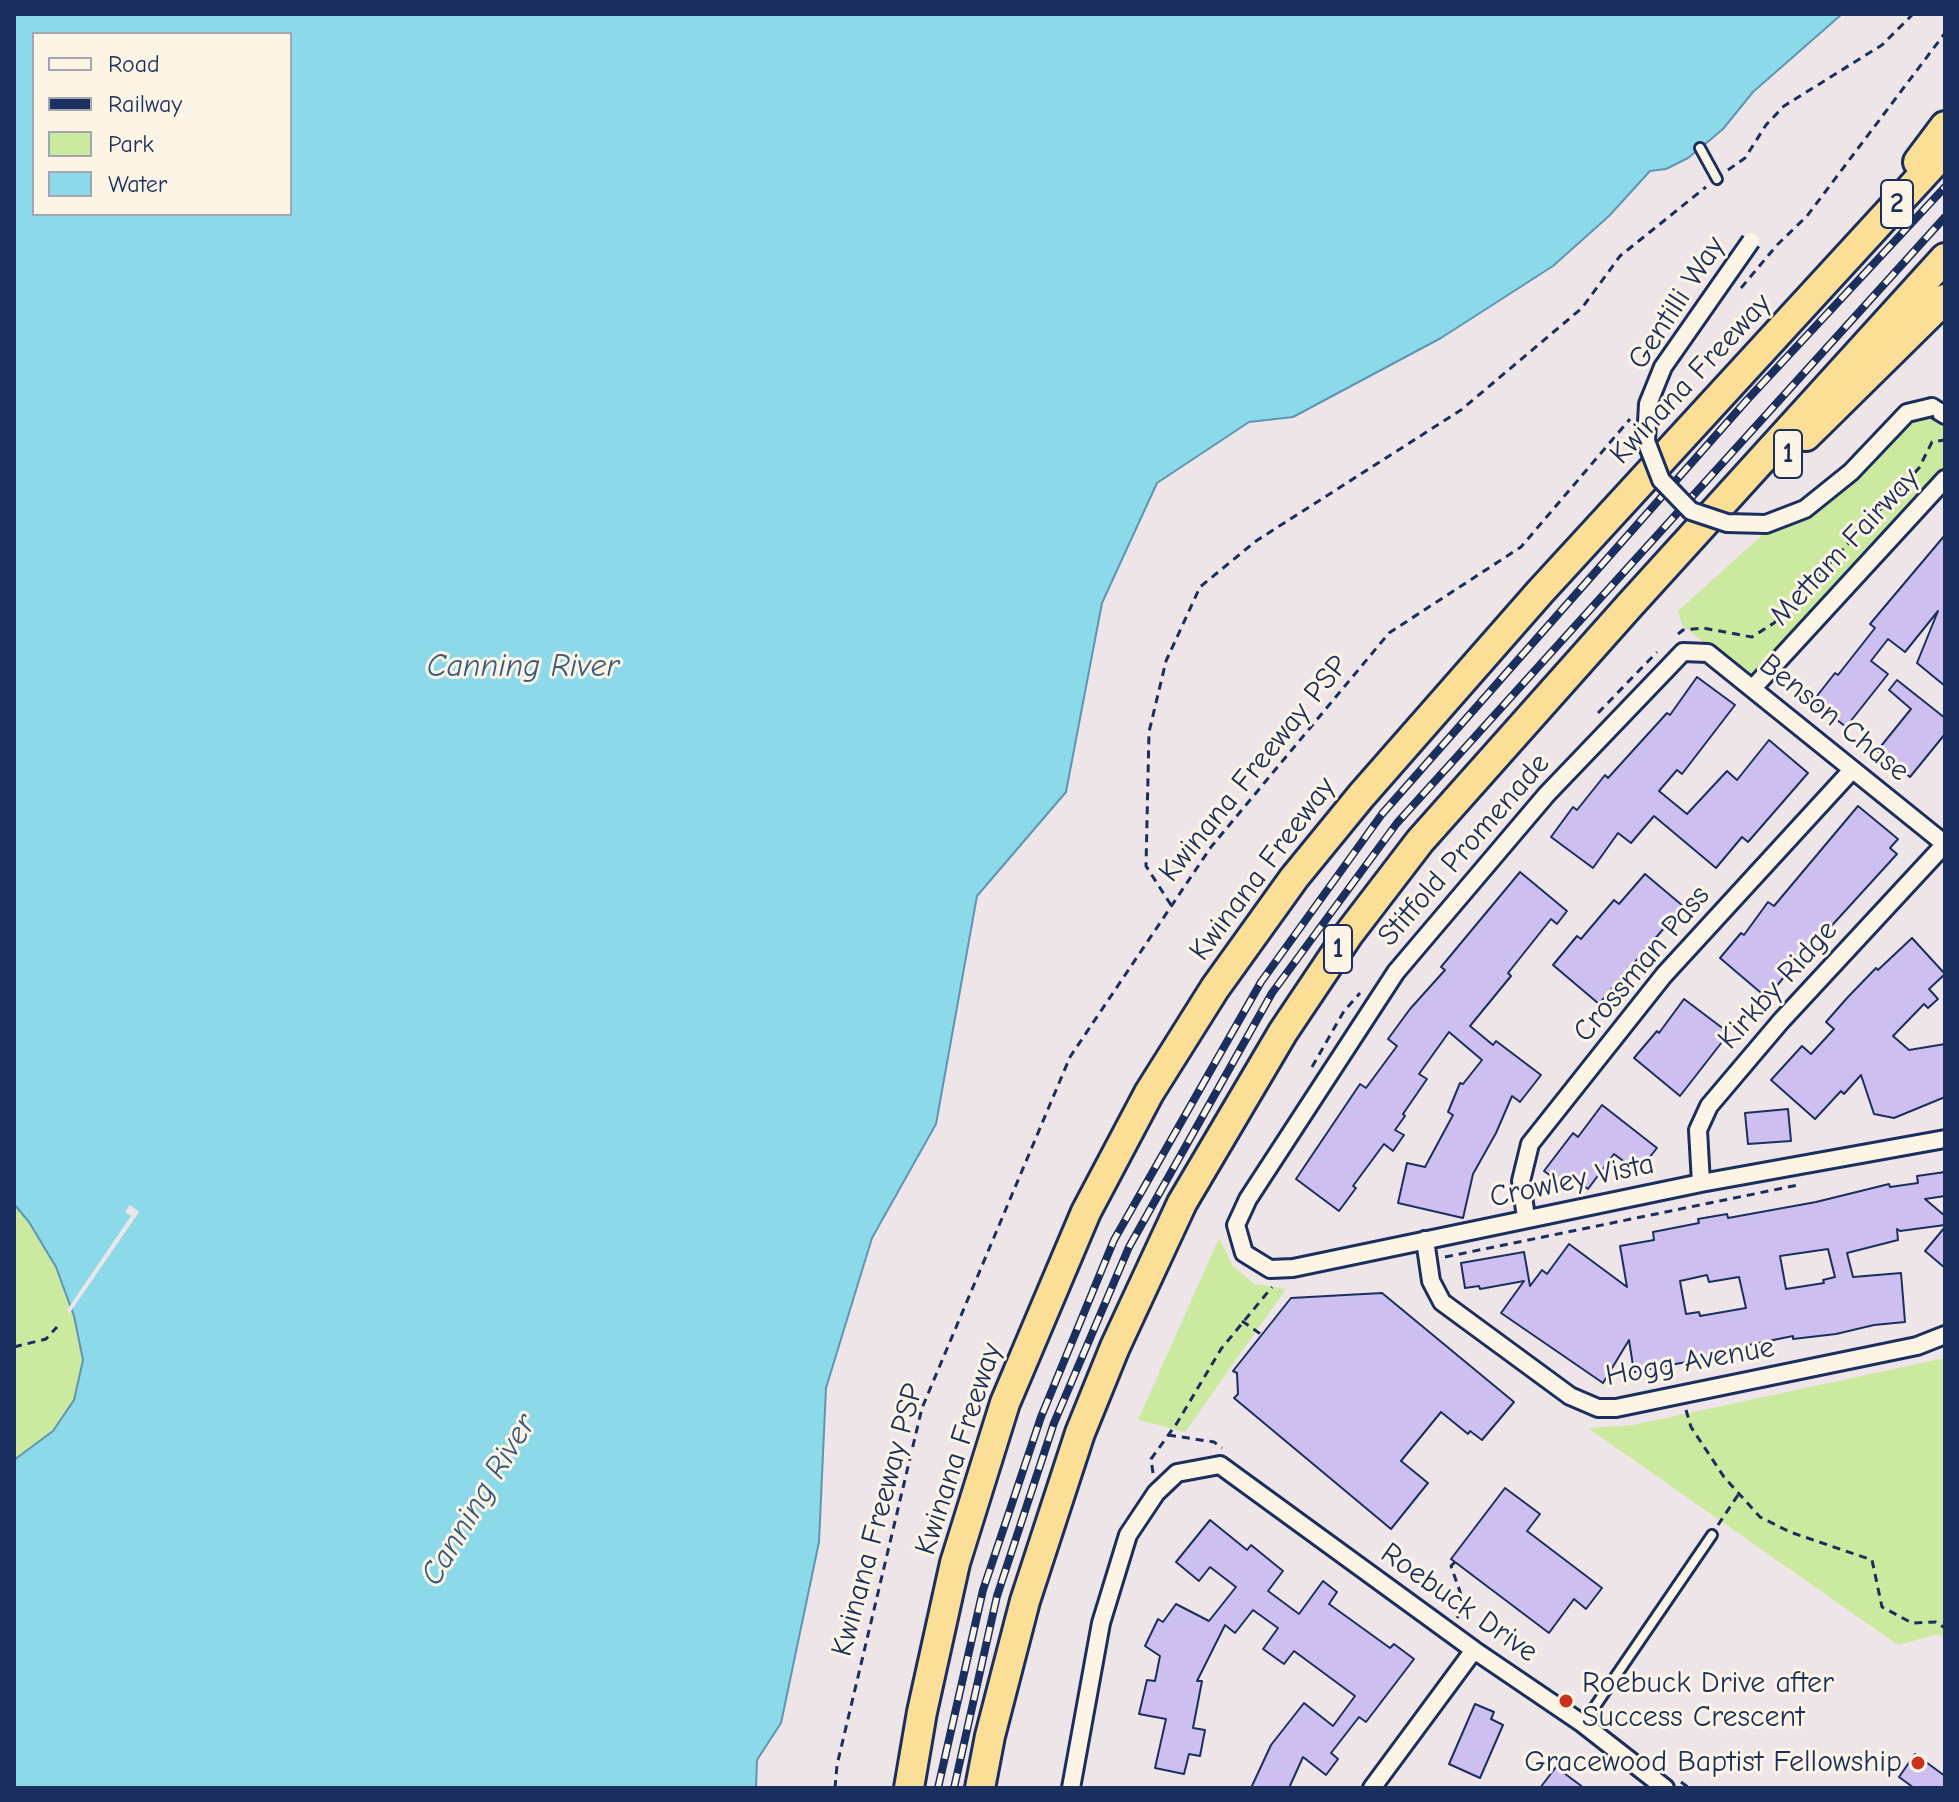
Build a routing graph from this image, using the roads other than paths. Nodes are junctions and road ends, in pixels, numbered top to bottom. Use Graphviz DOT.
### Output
graph roads {
  1 [pos="1945,126"];
  2 [pos="1700,148"];
  3 [pos="1945,151"];
  4 [pos="1717,179"];
  5 [pos="1751,241"];
  6 [pos="1849,256"];
  7 [pos="1945,258"];
  8 [pos="1945,299"];
  9 [pos="1938,411"];
  10 [pos="1945,479"];
  11 [pos="1629,606"];
  12 [pos="1678,645"];
  13 [pos="1753,688"];
  14 [pos="1852,770"];
  15 [pos="1945,844"];
  16 [pos="1945,1139"];
  17 [pos="1701,1183"];
  18 [pos="1526,1218"];
  19 [pos="1236,1225"];
  20 [pos="1425,1240"];
  21 [pos="1945,1335"];
  22 [pos="1712,1535"];
  23 [pos="1474,1650"];
  24 [pos="1583,1724"];
  25 [pos="909,1788"];
  26 [pos="980,1788"];
  27 [pos="1071,1788"];
  28 [pos="1372,1788"];
  29 [pos="1665,1788"];
  1 -- 6 [label="highway"];
  2 -- 4 [label="lane"];
  3 -- 6 [label="highway, Kwinana Freeway / 2"];
  5 -- 9 [label="street, Gentilli Way, bridge"];
  6 -- 25 [label="highway, Kwinana Freeway"];
  7 -- 11 [label="highway, 1"];
  8 -- 11 [label="highway, 1"];
  10 -- 13 [label="street, Mettam Fairway"];
  11 -- 26 [label="highway, 1"];
  12 -- 13 [label="street, Benson Chase"];
  12 -- 19 [label="street, Stitfold Promenade"];
  13 -- 14 [label="street, Benson Chase"];
  14 -- 15 [label="street, Benson Chase"];
  14 -- 18 [label="street, Crossman Pass"];
  15 -- 17 [label="street, Kirkby Ridge"];
  16 -- 17 [label="street, Crowley Vista"];
  17 -- 18 [label="street, Crowley Vista"];
  18 -- 20 [label="street, Crowley Vista"];
  19 -- 20 [label="street, Crowley Vista"];
  20 -- 21 [label="street, Hogg Avenue"];
  22 -- 24 [label="lane"];
  23 -- 24 [label="street, Roebuck Drive"];
  23 -- 27 [label="street, Roebuck Drive"];
  23 -- 28 [label="street"];
  24 -- 29 [label="street, Roebuck Drive"];
}
